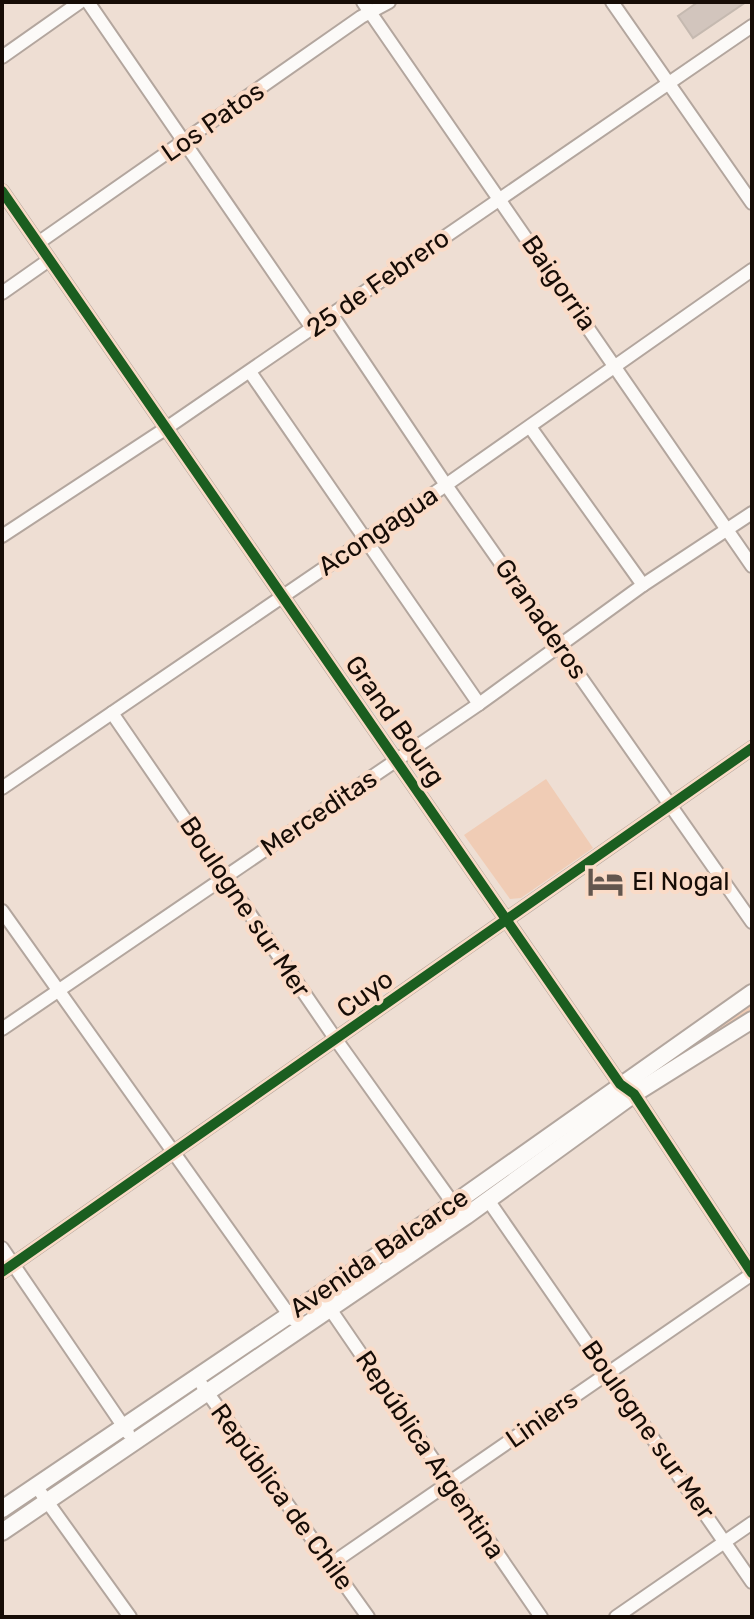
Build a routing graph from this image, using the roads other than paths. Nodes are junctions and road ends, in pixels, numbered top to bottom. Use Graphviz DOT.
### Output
graph roads {
  1 [pos="80,2"];
  2 [pos="88,2"];
  3 [pos="389,2"];
  4 [pos="612,2"];
  5 [pos="367,7"];
  6 [pos="752,26"];
  7 [pos="2,57"];
  8 [pos="668,81"];
  9 [pos="185,142"];
  10 [pos="2,191"];
  11 [pos="500,199"];
  12 [pos="752,203"];
  13 [pos="38,243"];
  14 [pos="49,260"];
  15 [pos="752,270"];
  16 [pos="2,293"];
  17 [pos="332,315"];
  18 [pos="312,328"];
  19 [pos="616,365"];
  20 [pos="250,372"];
  21 [pos="530,427"];
  22 [pos="165,429"];
  23 [pos="446,485"];
  24 [pos="752,513"];
  25 [pos="728,529"];
  26 [pos="2,536"];
  27 [pos="365,540"];
  28 [pos="752,566"];
  29 [pos="643,585"];
  30 [pos="282,597"];
  31 [pos="561,645"];
  32 [pos="479,704"];
  33 [pos="112,713"];
  34 [pos="752,748"];
  35 [pos="396,761"];
  36 [pos="2,788"];
  37 [pos="671,805"];
  38 [pos="224,876"];
  39 [pos="2,911"];
  40 [pos="507,920"];
  41 [pos="752,922"];
  42 [pos="56,992"];
  43 [pos="752,993"];
  44 [pos="752,1020"];
  45 [pos="2,1029"];
  46 [pos="337,1041"];
  47 [pos="627,1089"];
  48 [pos="173,1153"];
  49 [pos="488,1200"];
  50 [pos="452,1205"];
  51 [pos="466,1216"];
  52 [pos="2,1248"];
  53 [pos="8,1268"];
  54 [pos="752,1274"];
  55 [pos="324,1300"];
  56 [pos="294,1320"];
  57 [pos="608,1373"];
  58 [pos="201,1383"];
  59 [pos="124,1426"];
  60 [pos="134,1443"];
  61 [pos="449,1483"];
  62 [pos="36,1486"];
  63 [pos="48,1500"];
  64 [pos="2,1509"];
  65 [pos="752,1523"];
  66 [pos="2,1532"];
  67 [pos="724,1541"];
  68 [pos="331,1564"];
  69 [pos="752,1582"];
  70 [pos="130,1617"];
  71 [pos="368,1617"];
  72 [pos="541,1617"];
  73 [pos="616,1617"];
  1 -- 7 [label="street"];
  2 -- 9 [label="street"];
  3 -- 5 [label="street, Los Patos"];
  4 -- 8 [label="street"];
  5 -- 9 [label="street, Los Patos"];
  5 -- 11 [label="street, Baigorria"];
  6 -- 8 [label="street, 25 de Febrero"];
  8 -- 11 [label="street, 25 de Febrero"];
  8 -- 12 [label="street"];
  9 -- 13 [label="street, Los Patos"];
  9 -- 18 [label="street"];
  10 -- 13 [label="street, Grand Bourg"];
  11 -- 17 [label="street, 25 de Febrero"];
  11 -- 19 [label="street, Baigorria"];
  13 -- 14 [label="street, Grand Bourg"];
  14 -- 16 [label="street"];
  14 -- 22 [label="street, Grand Bourg"];
  15 -- 19 [label="street, Acongagua"];
  17 -- 18 [label="street, 25 de Febrero"];
  17 -- 23 [label="street, Granaderos"];
  18 -- 20 [label="street, 25 de Febrero"];
  19 -- 21 [label="street, Acongagua"];
  19 -- 25 [label="street, Baigorria"];
  20 -- 22 [label="street, 25 de Febrero"];
  20 -- 27 [label="street"];
  21 -- 23 [label="street, Acongagua"];
  21 -- 29 [label="street"];
  22 -- 26 [label="street, 25 de Febrero"];
  22 -- 30 [label="street, Grand Bourg"];
  23 -- 27 [label="street, Acongagua"];
  23 -- 31 [label="street, Granaderos"];
  24 -- 25 [label="street, Merceditas"];
  25 -- 28 [label="street, Baigorria"];
  25 -- 29 [label="street, Merceditas"];
  27 -- 30 [label="street, Acongagua"];
  27 -- 32 [label="street"];
  29 -- 31 [label="street, Merceditas"];
  30 -- 33 [label="street, Acongagua"];
  30 -- 35 [label="street, Grand Bourg"];
  31 -- 32 [label="street, Merceditas"];
  31 -- 37 [label="street, Granaderos"];
  32 -- 35 [label="street, Merceditas"];
  33 -- 36 [label="street, Acongagua"];
  33 -- 38 [label="street, Boulogne sur Mer"];
  34 -- 37 [label="street, Cuyo"];
  35 -- 38 [label="street, Merceditas"];
  35 -- 40 [label="street, Grand Bourg"];
  37 -- 40 [label="street, Cuyo"];
  37 -- 41 [label="street, Granaderos"];
  38 -- 42 [label="street, Merceditas"];
  38 -- 46 [label="street, Boulogne sur Mer"];
  39 -- 42 [label="street"];
  40 -- 46 [label="street, Cuyo"];
  40 -- 47 [label="street, Grand Bourg"];
  42 -- 45 [label="street, Merceditas"];
  42 -- 48 [label="street"];
  43 -- 47 [label="main road, Avenida Balcarce"];
  44 -- 47 [label="main road, Avenida Balcarce"];
  46 -- 48 [label="street, Cuyo"];
  46 -- 50 [label="street, Boulogne sur Mer"];
  47 -- 49 [label="main road, Avenida Balcarce"];
  47 -- 50 [label="main road, Avenida Balcarce"];
  47 -- 54 [label="street, Grand Bourg"];
  48 -- 53 [label="street, Cuyo"];
  48 -- 56 [label="street"];
  49 -- 51 [label="main road, Avenida Balcarce"];
  49 -- 57 [label="street, Boulogne sur Mer"];
  50 -- 51 [label="street, Boulogne sur Mer"];
  50 -- 55 [label="main road, Avenida Balcarce"];
  51 -- 55 [label="main road, Avenida Balcarce"];
  52 -- 53 [label="street"];
  53 -- 59 [label="street"];
  54 -- 57 [label="street, Liniers"];
  55 -- 56 [label="main road, Avenida Balcarce"];
  55 -- 61 [label="street, República Argentina"];
  56 -- 58 [label="main road, Avenida Balcarce"];
  57 -- 61 [label="street, Liniers"];
  57 -- 67 [label="street, Boulogne sur Mer"];
  58 -- 59 [label="main road, Avenida Balcarce"];
  58 -- 60 [label="main road, Avenida Balcarce"];
  58 -- 68 [label="street, República de Chile"];
  59 -- 60 [label="street"];
  59 -- 62 [label="main road, Avenida Balcarce"];
  60 -- 63 [label="main road, Avenida Balcarce"];
  61 -- 68 [label="street, Liniers"];
  61 -- 72 [label="street, República Argentina"];
  62 -- 63 [label="street"];
  62 -- 64 [label="main road, Avenida Balcarce"];
  63 -- 66 [label="main road, Avenida Balcarce"];
  63 -- 70 [label="street"];
  65 -- 67 [label="street"];
  67 -- 69 [label="street, Boulogne sur Mer"];
  67 -- 73 [label="street"];
  68 -- 71 [label="street, República de Chile"];
}
